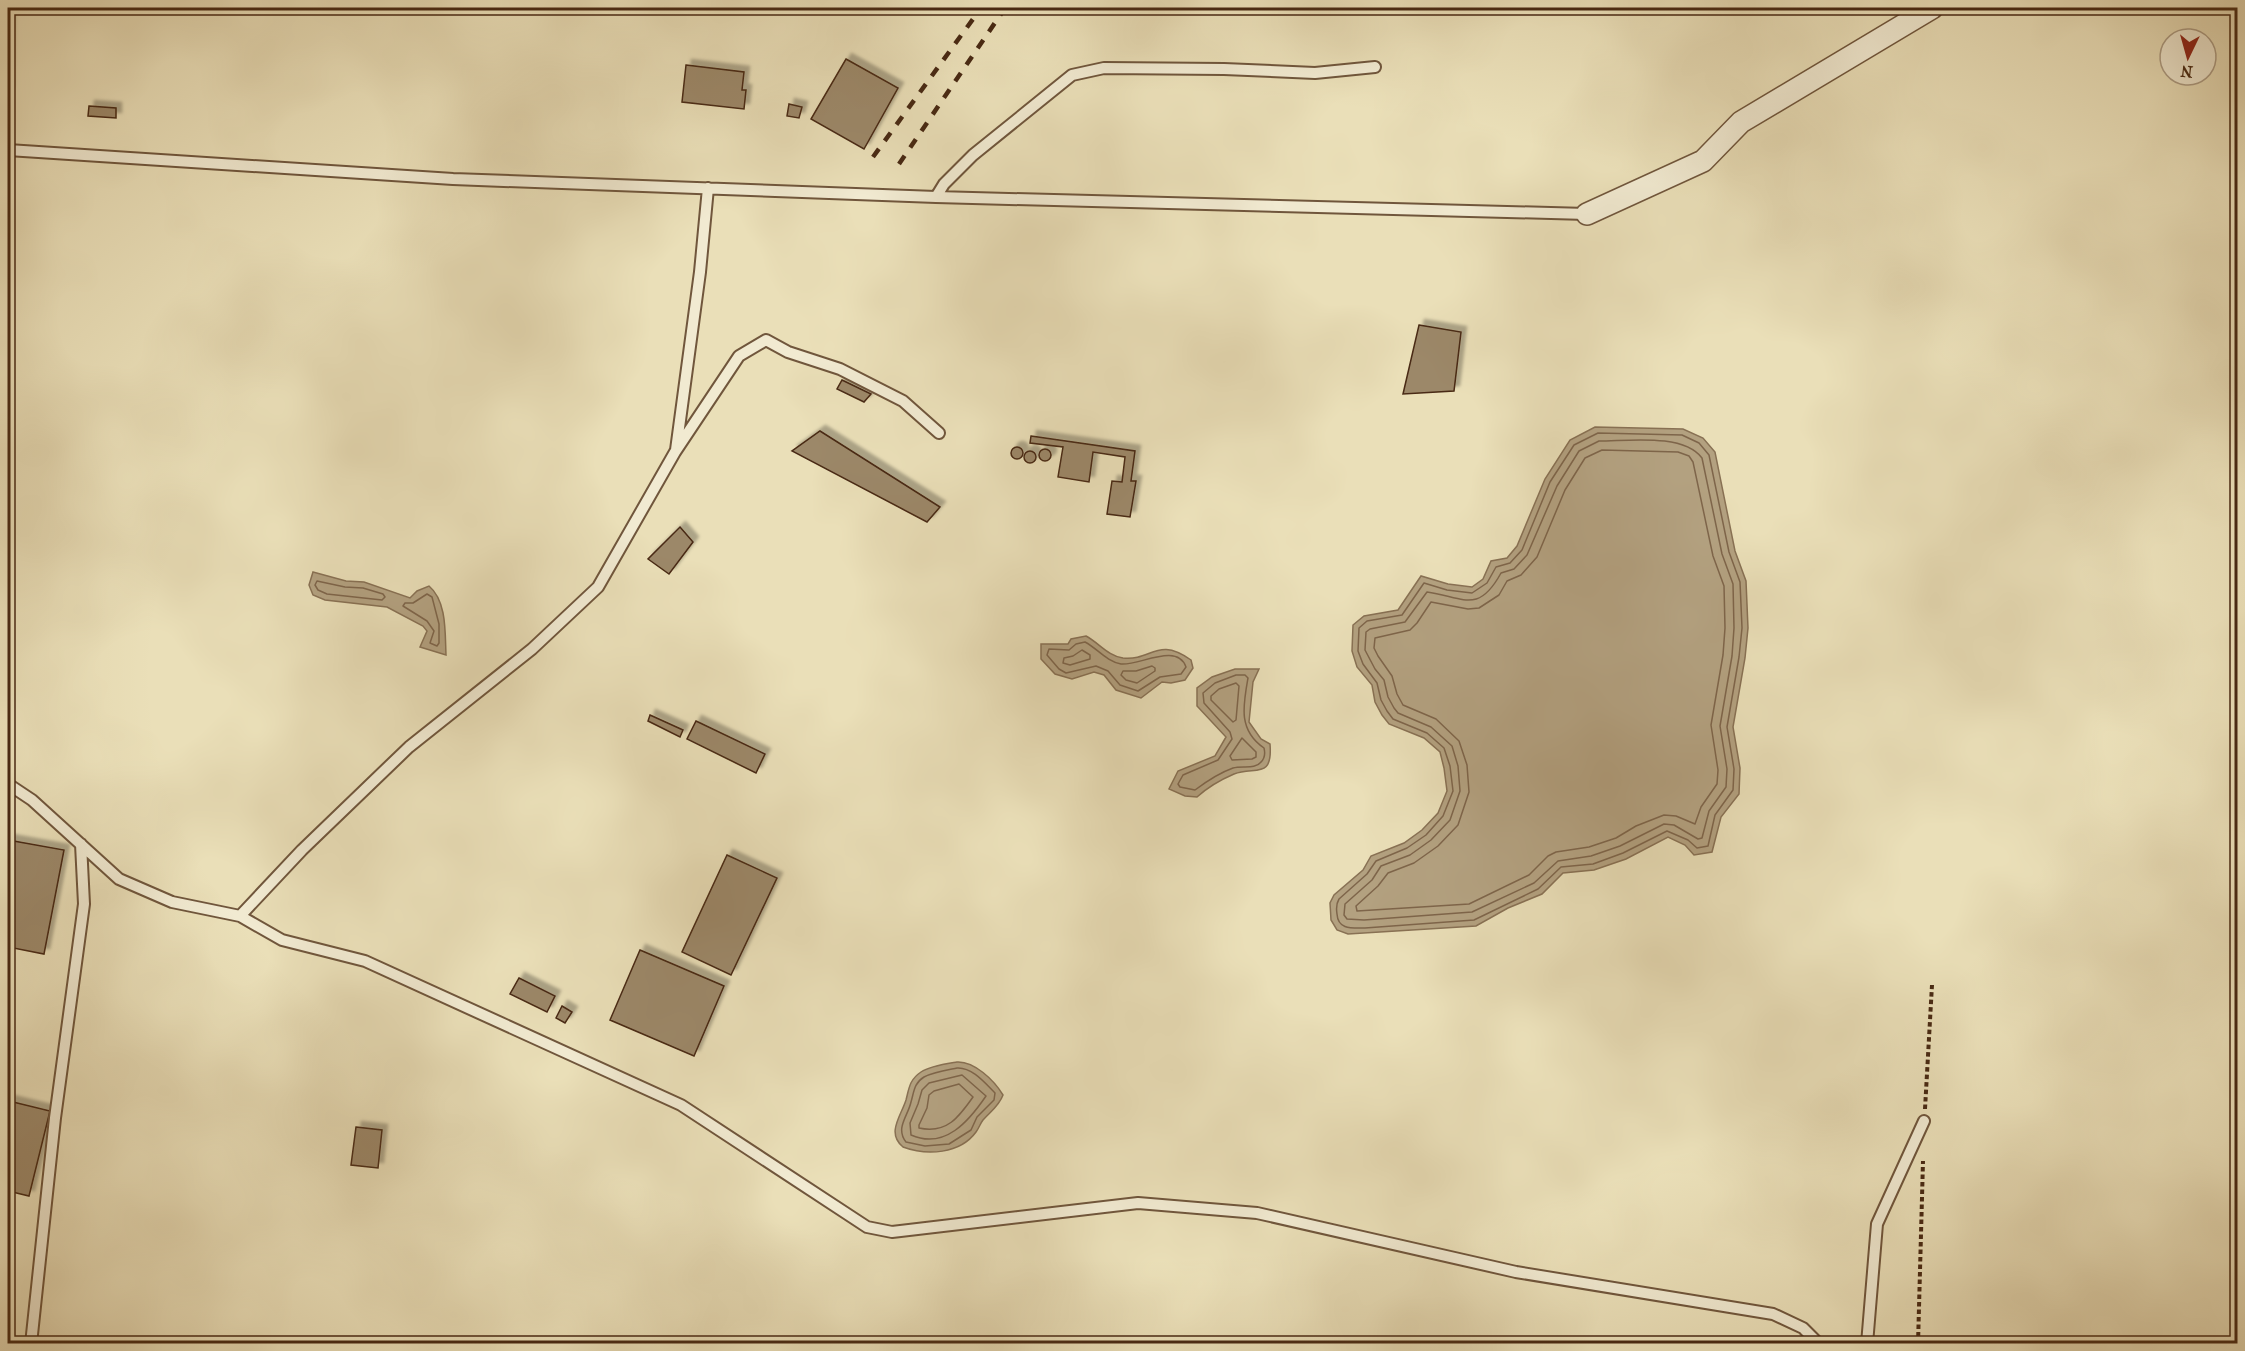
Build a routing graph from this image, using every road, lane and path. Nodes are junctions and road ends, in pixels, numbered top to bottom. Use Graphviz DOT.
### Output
graph roads {
  1 [pos="1932,8"];
  2 [pos="1375,67"];
  3 [pos="8,150"];
  4 [pos="708,188"];
  5 [pos="936,197"];
  6 [pos="1587,214"];
  7 [pos="939,433"];
  8 [pos="675,452"];
  9 [pos="8,784"];
  10 [pos="81,844"];
  11 [pos="240,916"];
  12 [pos="1932,985"];
  13 [pos="1924,1121"];
  14 [pos="1923,1156"];
  15 [pos="31,1344"];
  16 [pos="1819,1344"];
  17 [pos="1867,1344"];
  18 [pos="1918,1344"];
  1 -- 6 [label="street"];
  2 -- 5 [label="lane"];
  3 -- 4 [label="lane"];
  4 -- 5 [label="lane"];
  4 -- 8 [label="lane"];
  5 -- 6 [label="lane"];
  7 -- 8 [label="lane"];
  8 -- 11 [label="lane"];
  9 -- 10 [label="lane"];
  10 -- 11 [label="lane"];
  10 -- 15 [label="lane"];
  11 -- 16 [label="lane"];
  12 -- 13 [label="path"];
  13 -- 17 [label="lane"];
  14 -- 18 [label="path"];
}
